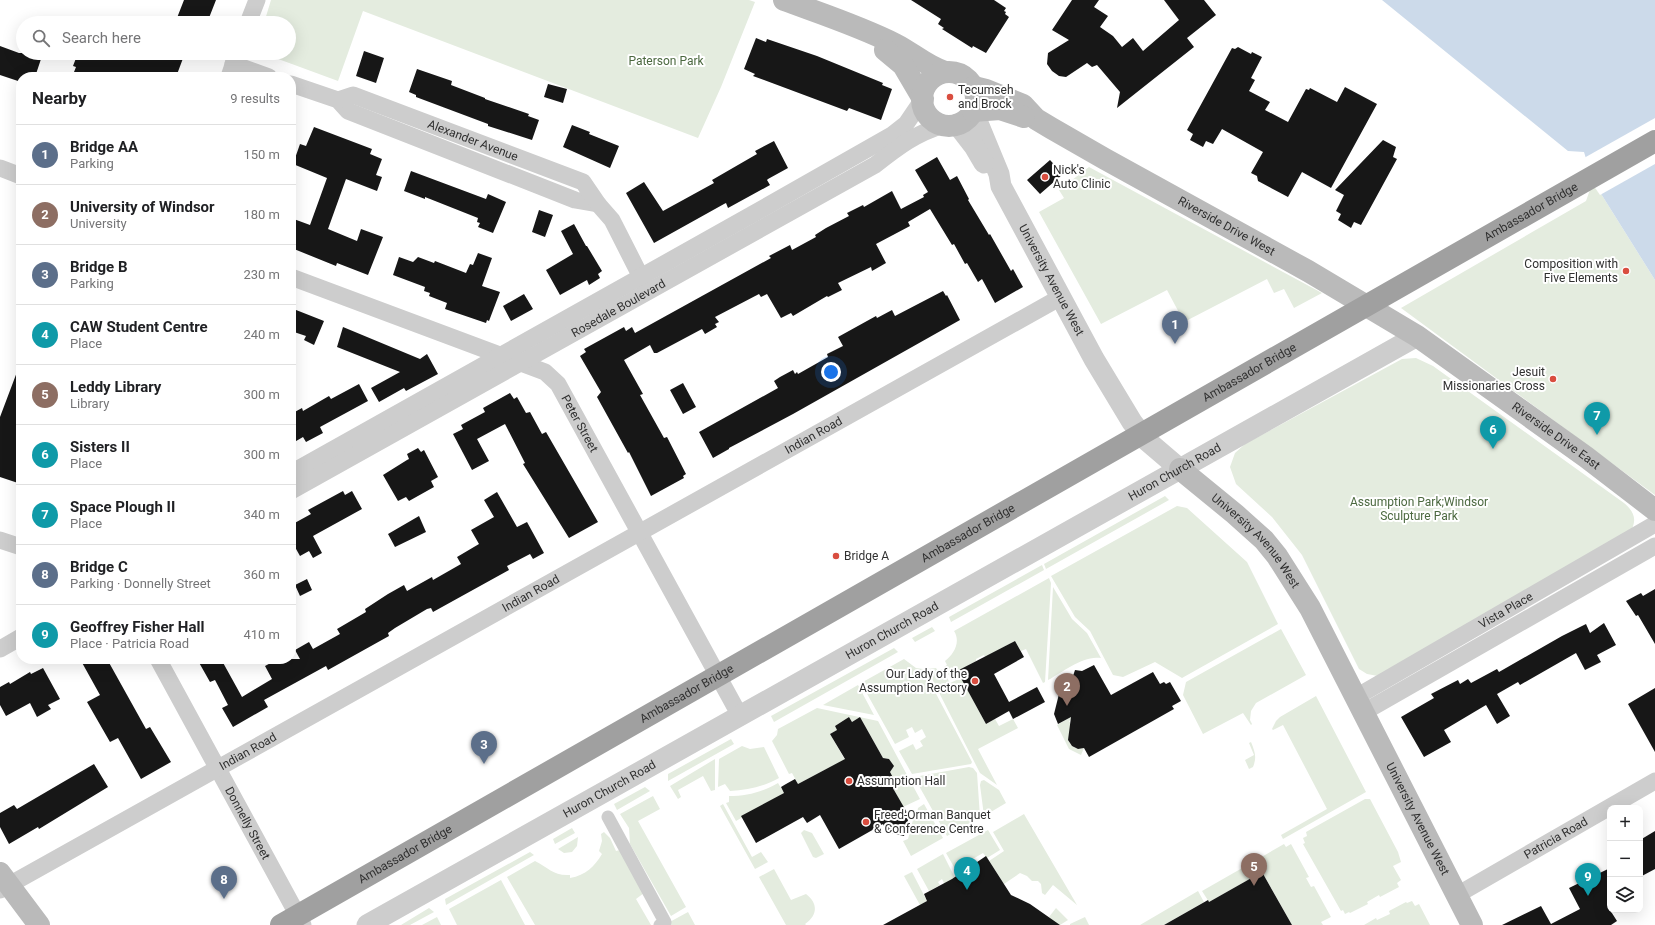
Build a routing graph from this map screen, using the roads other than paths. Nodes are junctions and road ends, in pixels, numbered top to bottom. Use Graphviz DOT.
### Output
graph roads {
  1 [pos="257,0"];
  2 [pos="784,0"];
  3 [pos="251,16"];
  4 [pos="853,25"];
  5 [pos="233,65"];
  6 [pos="254,72"];
  7 [pos="945,72"];
  8 [pos="296,86"];
  9 [pos="974,87"];
  10 [pos="923,98"];
  11 [pos="1036,119"];
  12 [pos="958,120"];
  13 [pos="1655,141"];
  14 [pos="0,168"];
  15 [pos="16,174"];
  16 [pos="296,279"];
  17 [pos="645,284"];
  18 [pos="1061,297"];
  19 [pos="1417,336"];
  20 [pos="501,355"];
  21 [pos="521,363"];
  22 [pos="1180,469"];
  23 [pos="296,470"];
  24 [pos="296,489"];
  25 [pos="1655,510"];
  26 [pos="1655,524"];
  27 [pos="639,533"];
  28 [pos="0,540"];
  29 [pos="16,545"];
  30 [pos="1655,546"];
  31 [pos="16,639"];
  32 [pos="0,649"];
  33 [pos="161,664"];
  34 [pos="1360,704"];
  35 [pos="740,716"];
  36 [pos="217,768"];
  37 [pos="1655,781"];
  38 [pos="608,817"];
  39 [pos="3,882"];
  40 [pos="1457,895"];
  41 [pos="39,925"];
  42 [pos="281,925"];
  43 [pos="303,925"];
  44 [pos="367,925"];
  45 [pos="660,925"];
  46 [pos="1472,925"];
  1 -- 3 [label="street"];
  2 -- 4 [label="main road"];
  4 -- 7 [label="main road"];
  4 -- 10 [label="main road"];
  5 -- 6 [label="street"];
  7 -- 9 [label="main road"];
  7 -- 10 [label="main road"];
  8 -- 17 [label="street, Alexander Avenue"];
  9 -- 11 [label="main road, Riverside Drive West"];
  9 -- 12 [label="main road"];
  10 -- 12 [label="main road"];
  10 -- 17 [label="street, Rosedale Boulevard"];
  11 -- 12 [label="main road, Riverside Drive West"];
  11 -- 19 [label="main road, Riverside Drive West"];
  12 -- 17 [label="street, Rosedale Boulevard"];
  12 -- 18 [label="street, University Avenue West"];
  13 -- 42 [label="highway, Ambassador Bridge, bridge"];
  14 -- 15 [label="street"];
  16 -- 20 [label="street, Peter Street"];
  17 -- 20 [label="street, Rosedale Boulevard"];
  17 -- 21 [label="street, Rosedale Boulevard"];
  18 -- 22 [label="street, University Avenue West"];
  18 -- 27 [label="street, Indian Road"];
  19 -- 22 [label="street, Huron Church Road"];
  19 -- 25 [label="main road, Riverside Drive East"];
  20 -- 21 [label="street, Peter Street"];
  20 -- 23 [label="street, Rosedale Boulevard"];
  21 -- 24 [label="street, Rosedale Boulevard"];
  21 -- 27 [label="street, Peter Street"];
  22 -- 34 [label="main road, University Avenue West"];
  22 -- 35 [label="street, Huron Church Road"];
  26 -- 34 [label="street, Vista Place"];
  27 -- 35 [label="street, Peter Street"];
  27 -- 36 [label="street, Indian Road"];
  28 -- 29 [label="street"];
  30 -- 34 [label="street, Vista Place"];
  31 -- 32 [label="street"];
  33 -- 36 [label="street, Donnelly Street"];
  34 -- 40 [label="main road, University Avenue West"];
  35 -- 44 [label="street, Huron Church Road"];
  36 -- 39 [label="street, Indian Road"];
  36 -- 43 [label="street, Donnelly Street"];
  37 -- 40 [label="street, Patricia Road"];
  38 -- 45 [label="street"];
  39 -- 41 [label="main road"];
  40 -- 46 [label="main road, University Avenue West"];
}
